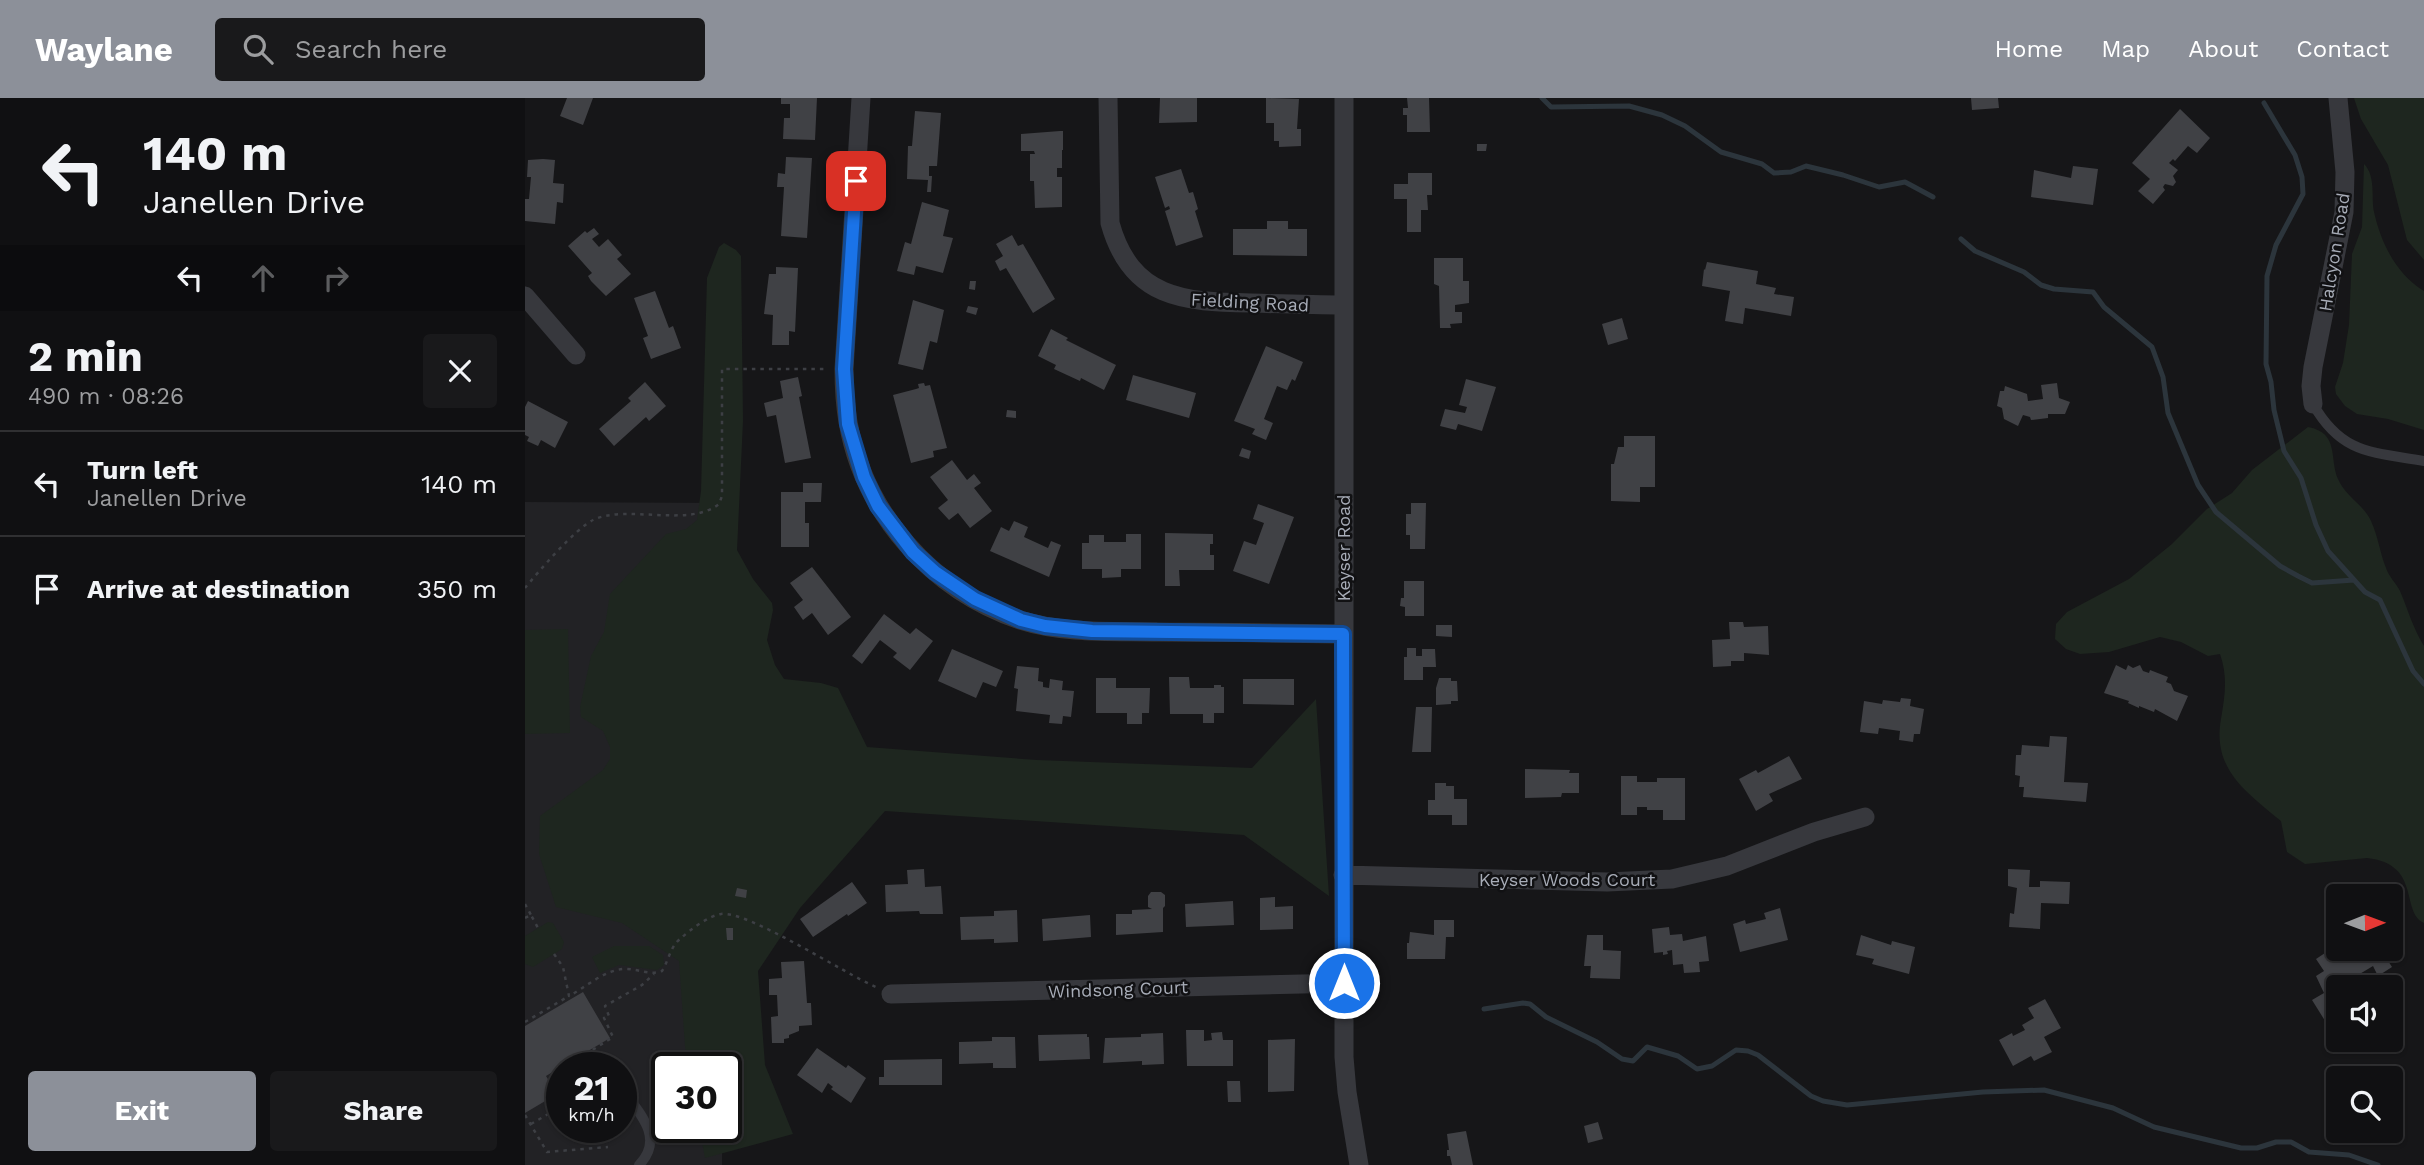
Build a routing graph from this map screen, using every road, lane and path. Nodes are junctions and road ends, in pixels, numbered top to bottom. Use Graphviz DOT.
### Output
graph roads {
  1 [pos="861,98"];
  2 [pos="1108,98"];
  3 [pos="1344,98"];
  4 [pos="2338,98"];
  5 [pos="525,296"];
  6 [pos="1344,305"];
  7 [pos="576,355"];
  8 [pos="832,369"];
  9 [pos="2313,404"];
  10 [pos="2424,461"];
  11 [pos="525,588"];
  12 [pos="1343,634"];
  13 [pos="1865,817"];
  14 [pos="1343,875"];
  15 [pos="525,904"];
  16 [pos="531,915"];
  17 [pos="525,918"];
  18 [pos="538,928"];
  19 [pos="554,954"];
  20 [pos="655,973"];
  21 [pos="1344,983"];
  22 [pos="891,994"];
  23 [pos="569,996"];
  24 [pos="525,1022"];
  25 [pos="589,1052"];
  26 [pos="637,1110"];
  27 [pos="525,1115"];
  28 [pos="546,1115"];
  29 [pos="531,1124"];
  30 [pos="608,1147"];
  31 [pos="639,1165"];
  32 [pos="1359,1165"];
  1 -- 12 [label="street"];
  2 -- 6 [label="street, Fielding Road"];
  3 -- 6 [label="street, Keyser Road"];
  4 -- 9 [label="street, Halcyon Road"];
  5 -- 7 [label="street"];
  6 -- 12 [label="street, Keyser Road"];
  8 -- 11 [label="path"];
  9 -- 10 [label="lane"];
  12 -- 14 [label="street, Keyser Road"];
  13 -- 14 [label="street, Keyser Woods Court"];
  14 -- 21 [label="street, Keyser Road"];
  15 -- 16 [label="path"];
  16 -- 17 [label="path"];
  16 -- 18 [label="path"];
  19 -- 23 [label="path"];
  20 -- 22 [label="path"];
  20 -- 23 [label="path"];
  20 -- 25 [label="path"];
  21 -- 22 [label="street, Windsong Court"];
  21 -- 32 [label="street, Keyser Road"];
  23 -- 24 [label="path"];
  26 -- 31 [label="lane"];
  27 -- 29 [label="path"];
  28 -- 29 [label="path"];
  29 -- 30 [label="path"];
}
